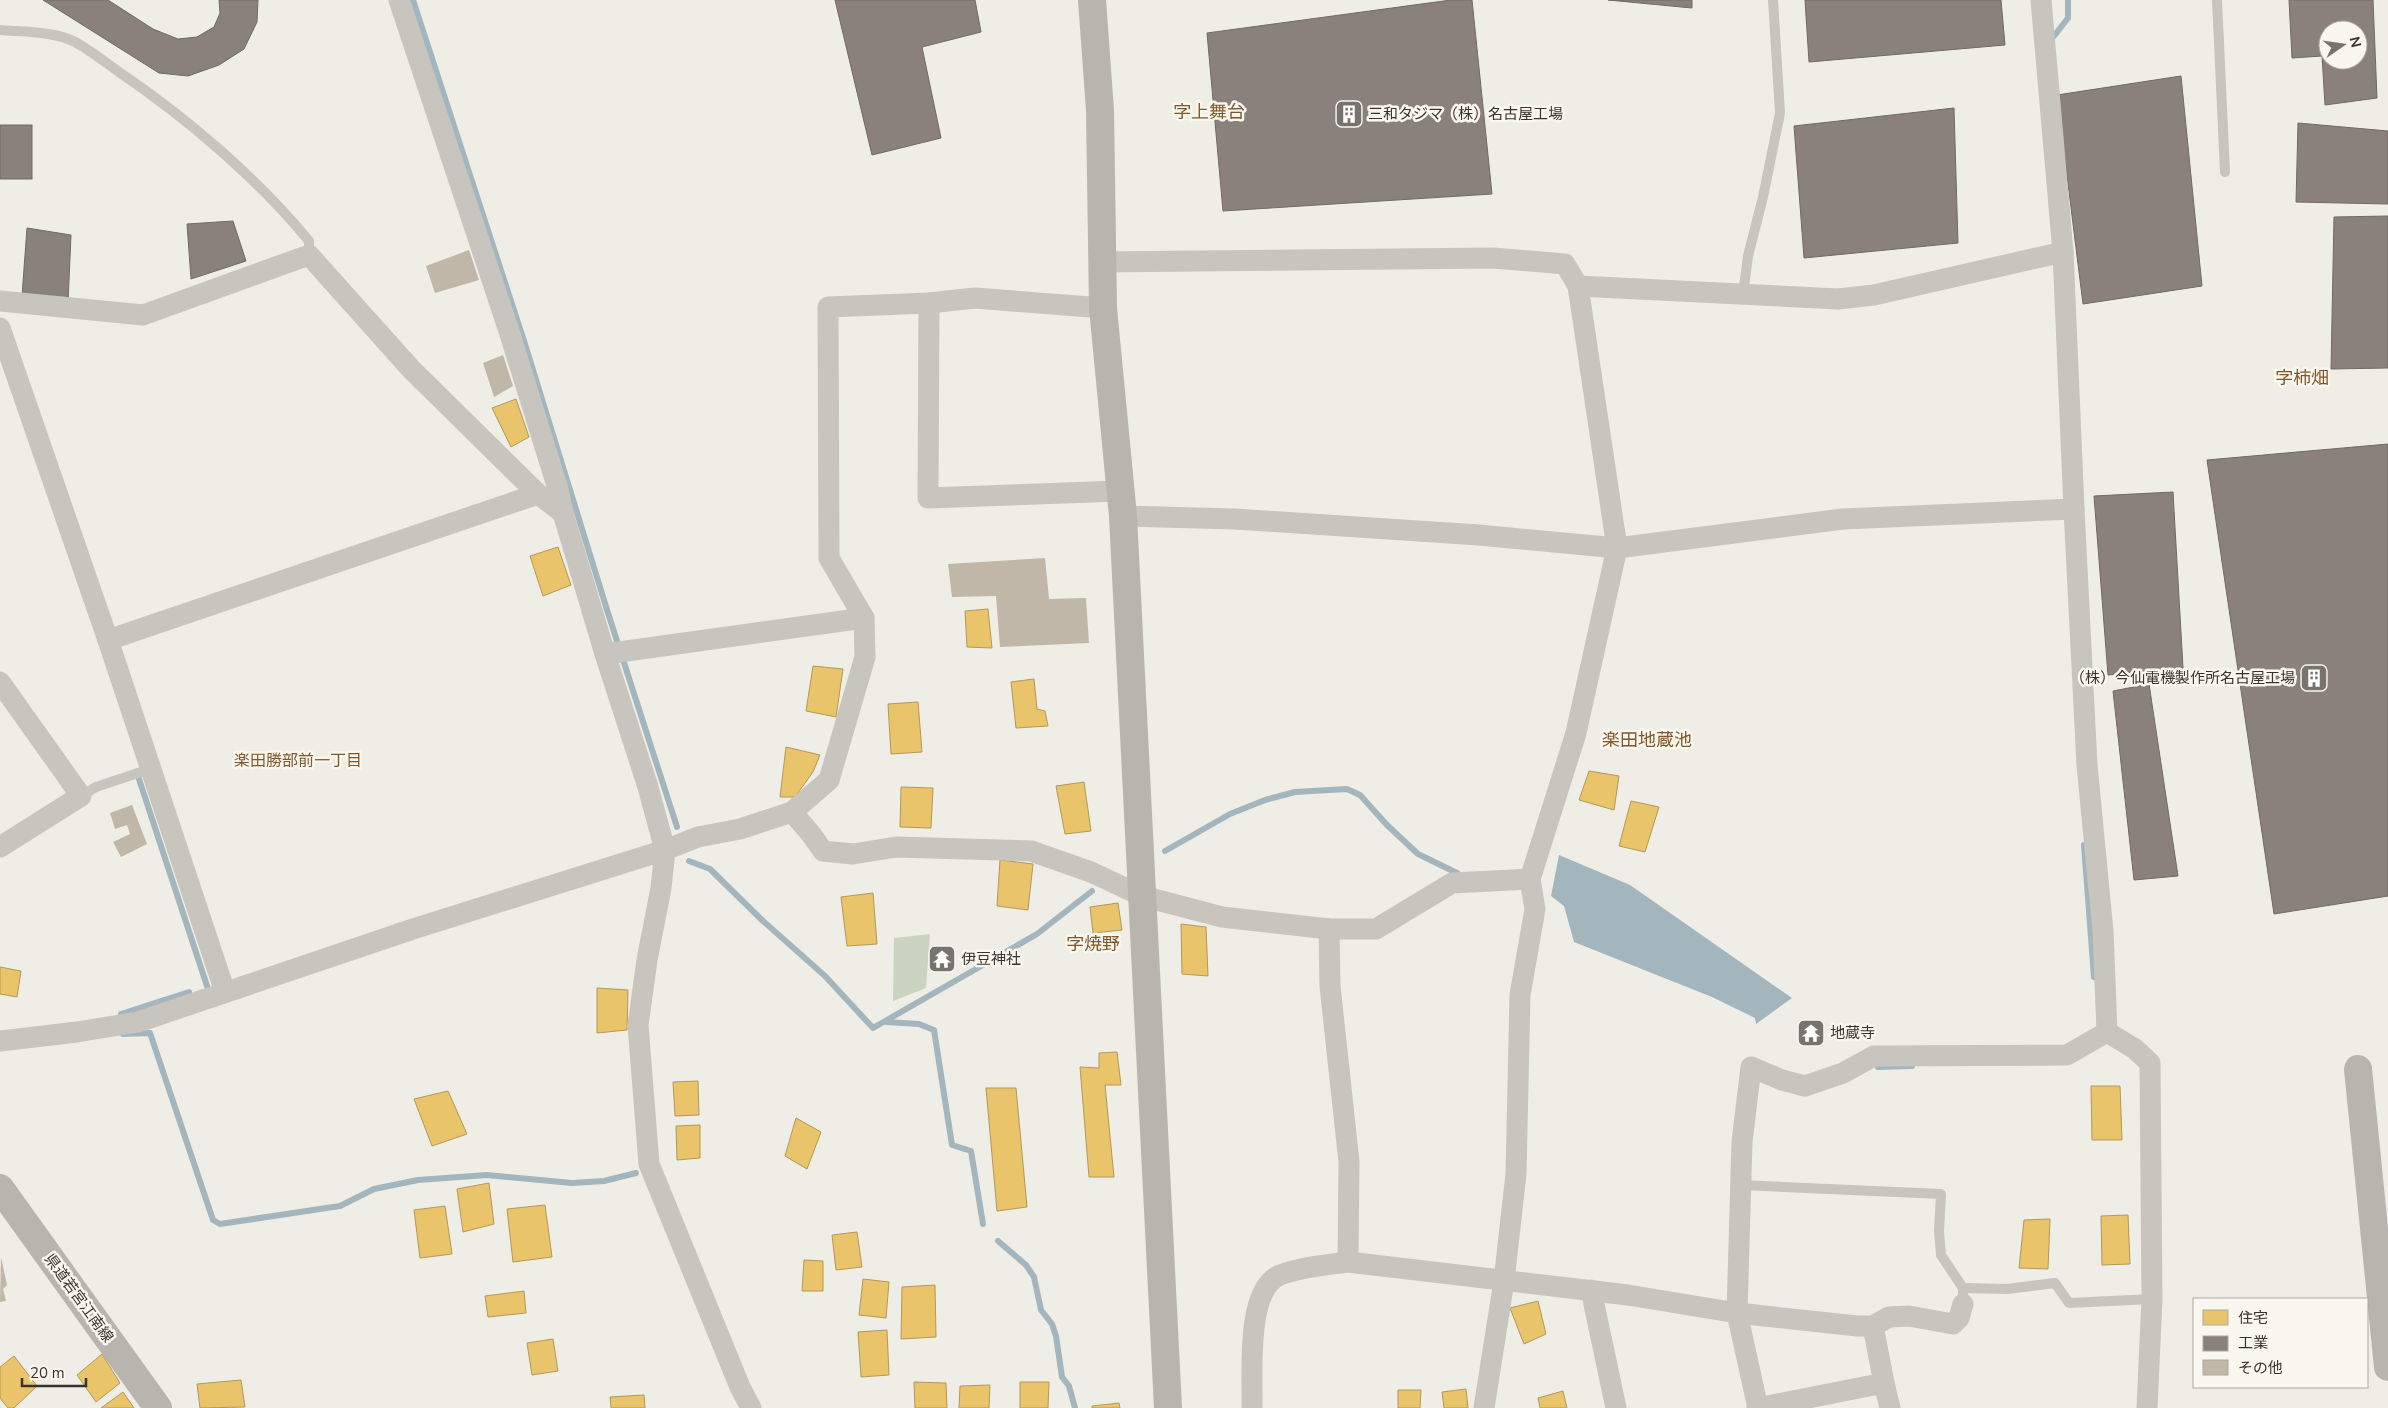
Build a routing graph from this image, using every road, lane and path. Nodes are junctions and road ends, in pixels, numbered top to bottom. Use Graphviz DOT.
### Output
graph roads {
  1 [pos="399,0"];
  2 [pos="1092,0"];
  3 [pos="1773,0"];
  4 [pos="2041,0"];
  5 [pos="2217,0"];
  6 [pos="0,30"];
  7 [pos="2225,172"];
  8 [pos="2063,252"];
  9 [pos="309,255"];
  10 [pos="1102,262"];
  11 [pos="1578,286"];
  12 [pos="1744,295"];
  13 [pos="0,301"];
  14 [pos="929,302"];
  15 [pos="1103,308"];
  16 [pos="0,328"];
  17 [pos="538,494"];
  18 [pos="1122,503"];
  19 [pos="2074,509"];
  20 [pos="563,513"];
  21 [pos="1617,548"];
  22 [pos="864,618"];
  23 [pos="108,640"];
  24 [pos="605,654"];
  25 [pos="0,682"];
  26 [pos="150,769"];
  27 [pos="81,796"];
  28 [pos="792,812"];
  29 [pos="0,847"];
  30 [pos="665,850"];
  31 [pos="1530,879"];
  32 [pos="1142,896"];
  33 [pos="1329,929"];
  34 [pos="225,992"];
  35 [pos="2106,1032"];
  36 [pos="0,1041"];
  37 [pos="2358,1069"];
  38 [pos="1741,1185"];
  39 [pos="0,1188"];
  40 [pos="1348,1262"];
  41 [pos="1504,1280"];
  42 [pos="1591,1290"];
  43 [pos="1963,1296"];
  44 [pos="2152,1299"];
  45 [pos="1737,1312"];
  46 [pos="1873,1326"];
  47 [pos="2388,1367"];
  48 [pos="1884,1382"];
  49 [pos="158,1408"];
  50 [pos="751,1408"];
  51 [pos="1168,1408"];
  52 [pos="1252,1408"];
  53 [pos="1484,1408"];
  54 [pos="1616,1408"];
  55 [pos="1758,1408"];
  56 [pos="1890,1408"];
  57 [pos="2147,1408"];
  1 -- 20 [label="street"];
  2 -- 10 [label="street"];
  3 -- 12 [label="lane"];
  4 -- 8 [label="street"];
  5 -- 7 [label="lane"];
  6 -- 9 [label="lane"];
  8 -- 12 [label="street"];
  8 -- 19 [label="street"];
  9 -- 13 [label="street"];
  9 -- 17 [label="street"];
  10 -- 11 [label="street"];
  10 -- 15 [label="street"];
  11 -- 12 [label="street"];
  11 -- 21 [label="street"];
  14 -- 15 [label="street"];
  14 -- 18 [label="street"];
  14 -- 22 [label="street"];
  15 -- 18 [label="street"];
  16 -- 23 [label="street"];
  17 -- 20 [label="street"];
  17 -- 23 [label="street"];
  18 -- 21 [label="street"];
  18 -- 32 [label="street"];
  19 -- 21 [label="street"];
  19 -- 35 [label="street"];
  20 -- 24 [label="street"];
  21 -- 31 [label="street"];
  22 -- 24 [label="street"];
  22 -- 28 [label="street"];
  23 -- 26 [label="street"];
  24 -- 30 [label="street"];
  25 -- 27 [label="street"];
  26 -- 27 [label="lane"];
  26 -- 34 [label="street"];
  27 -- 29 [label="street"];
  28 -- 30 [label="street"];
  28 -- 32 [label="street"];
  30 -- 34 [label="street"];
  30 -- 50 [label="street"];
  31 -- 33 [label="street"];
  31 -- 41 [label="street"];
  32 -- 33 [label="street"];
  32 -- 51 [label="street"];
  33 -- 40 [label="street"];
  34 -- 36 [label="street"];
  35 -- 38 [label="street"];
  35 -- 44 [label="street"];
  37 -- 47 [label="street"];
  38 -- 43 [label="lane"];
  38 -- 45 [label="street"];
  39 -- 49 [label="street, 県道若宮江南線"];
  40 -- 41 [label="street"];
  40 -- 52 [label="street"];
  41 -- 42 [label="street"];
  41 -- 53 [label="street"];
  42 -- 45 [label="street"];
  42 -- 54 [label="street"];
  43 -- 44 [label="lane"];
  43 -- 46 [label="street"];
  44 -- 57 [label="street"];
  45 -- 46 [label="street"];
  45 -- 55 [label="street"];
  46 -- 48 [label="street"];
  48 -- 55 [label="street"];
  48 -- 56 [label="street"];
}
